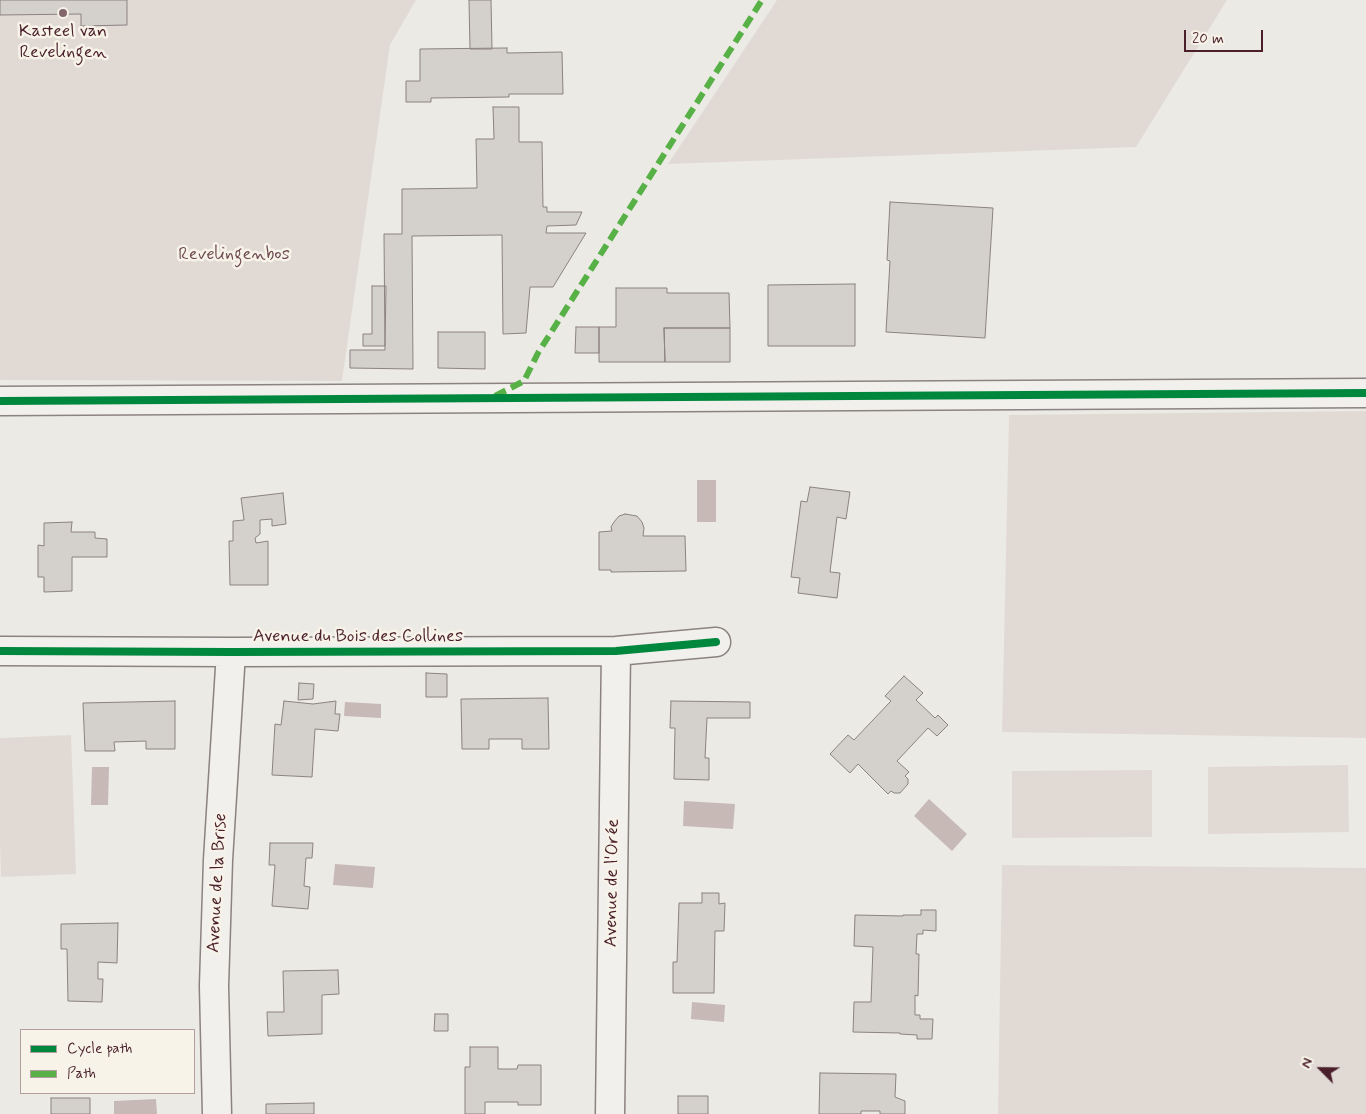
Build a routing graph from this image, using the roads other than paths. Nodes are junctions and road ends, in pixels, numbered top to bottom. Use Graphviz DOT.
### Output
graph roads {
  1 [pos="1366,393"];
  2 [pos="0,401"];
  3 [pos="716,642"];
  4 [pos="0,651"];
  5 [pos="616,651"];
  6 [pos="231,652"];
  7 [pos="217,1114"];
  8 [pos="610,1114"];
  1 -- 2 [label="street"];
  3 -- 5 [label="street, Avenue du Bois des Collines"];
  4 -- 6 [label="street, Avenue du Bois des Collines"];
  5 -- 6 [label="street, Avenue du Bois des Collines"];
  5 -- 8 [label="street, Avenue de l'Orée"];
  6 -- 7 [label="street, Avenue de la Brise"];
}
